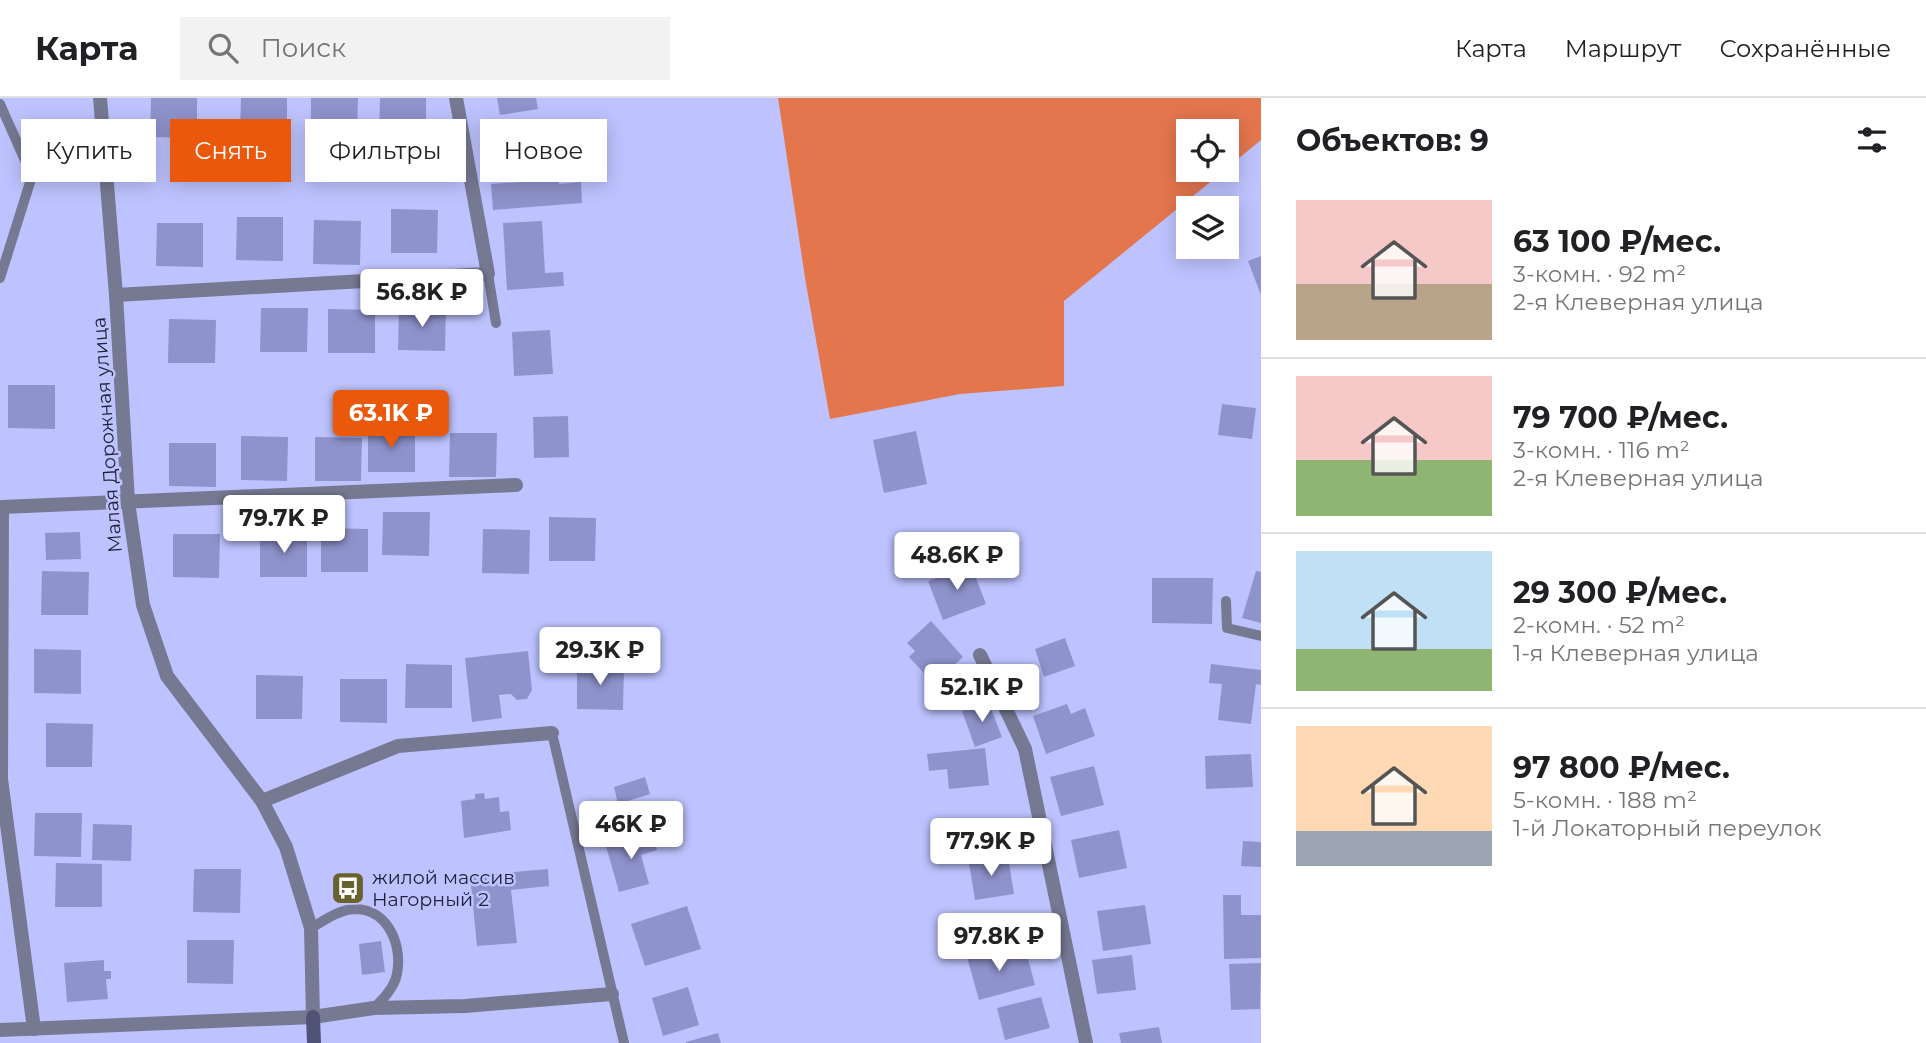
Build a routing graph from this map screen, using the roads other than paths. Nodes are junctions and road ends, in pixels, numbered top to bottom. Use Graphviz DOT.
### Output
graph roads {
  1 [pos="100,98"];
  2 [pos="456,98"];
  3 [pos="0,104"];
  4 [pos="102,119"];
  5 [pos="21,151"];
  6 [pos="30,182"];
  7 [pos="107,182"];
  8 [pos="488,274"];
  9 [pos="0,278"];
  10 [pos="116,295"];
  11 [pos="496,323"];
  12 [pos="516,485"];
  13 [pos="128,502"];
  14 [pos="1,505"];
  15 [pos="1226,601"];
  16 [pos="1261,636"];
  17 [pos="980,654"];
  18 [pos="552,733"];
  19 [pos="262,801"];
  20 [pos="311,928"];
  21 [pos="612,994"];
  22 [pos="374,1008"];
  23 [pos="313,1017"];
  24 [pos="34,1028"];
  25 [pos="0,1030"];
  26 [pos="314,1043"];
  27 [pos="624,1043"];
  28 [pos="1086,1043"];
  1 -- 4 [label="street, Малая Дорожная улица"];
  2 -- 8 [label="street"];
  3 -- 5 [label="lane"];
  6 -- 9 [label="lane"];
  7 -- 10 [label="street, Малая Дорожная улица"];
  8 -- 10 [label="street"];
  8 -- 11 [label="lane"];
  10 -- 13 [label="street, Малая Дорожная улица"];
  12 -- 13 [label="street"];
  13 -- 14 [label="street"];
  13 -- 19 [label="street, Малая Дорожная улица"];
  14 -- 24 [label="street"];
  15 -- 16 [label="lane"];
  17 -- 28 [label="street"];
  18 -- 19 [label="street"];
  18 -- 21 [label="lane"];
  19 -- 20 [label="street, Малая Дорожная улица"];
  20 -- 22 [label="lane"];
  20 -- 23 [label="street, Малая Дорожная улица"];
  21 -- 22 [label="street"];
  21 -- 27 [label="lane"];
  22 -- 23 [label="street"];
  23 -- 24 [label="street"];
  23 -- 26 [label="street"];
  24 -- 25 [label="street"];
}
